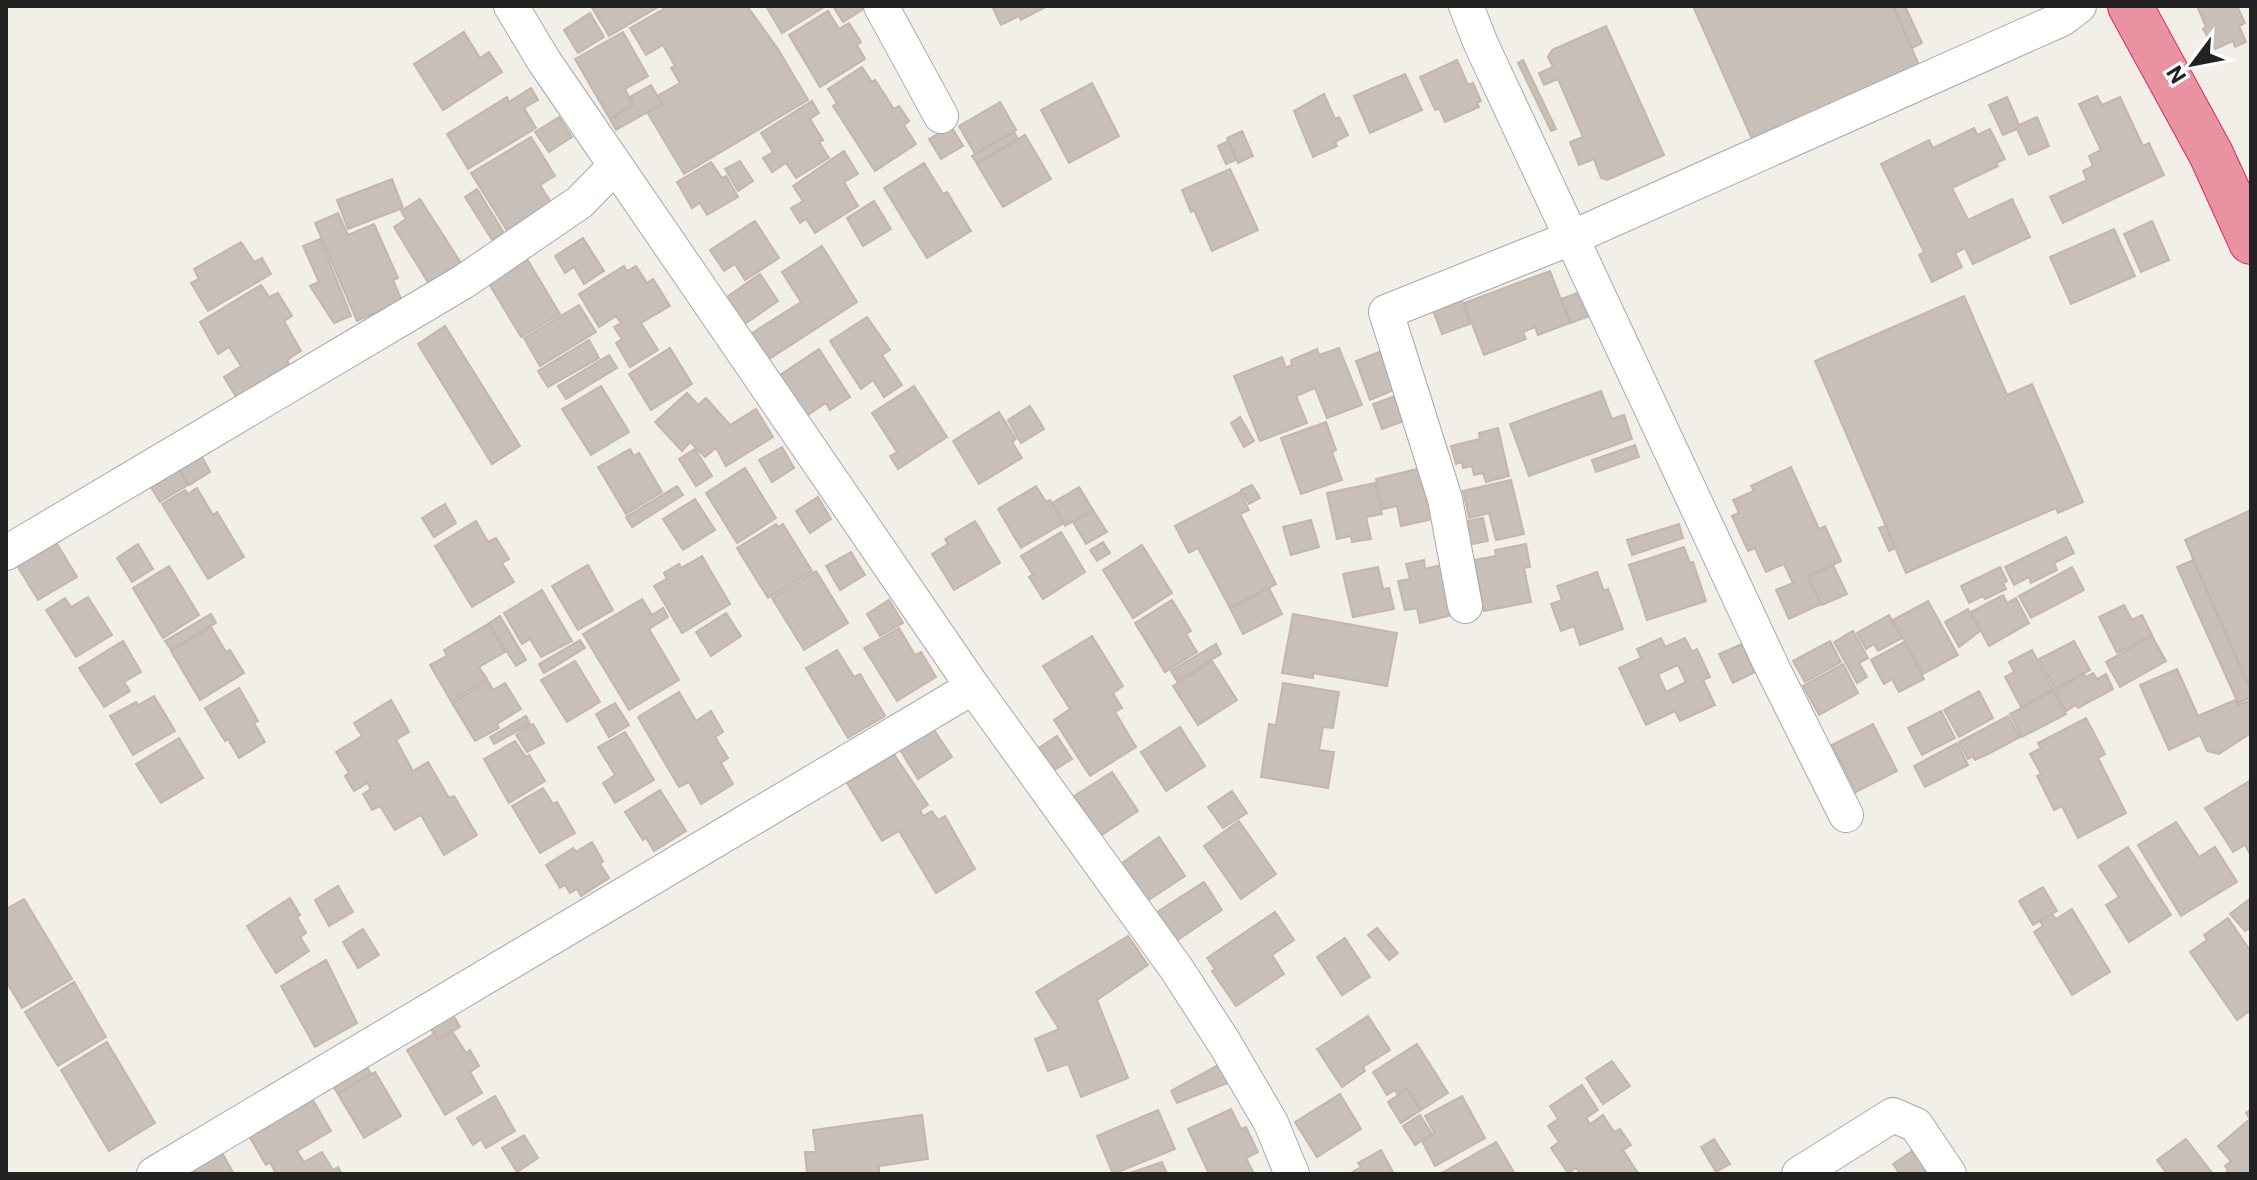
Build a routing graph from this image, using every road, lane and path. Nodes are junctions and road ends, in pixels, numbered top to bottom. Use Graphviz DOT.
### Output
graph roads {
  1 [pos="511,6"];
  2 [pos="881,6"];
  3 [pos="1466,6"];
  4 [pos="2079,6"];
  5 [pos="2130,6"];
  6 [pos="941,116"];
  7 [pos="615,166"];
  8 [pos="1571,238"];
  9 [pos="2251,242"];
  10 [pos="6,553"];
  11 [pos="1465,606"];
  12 [pos="973,687"];
  13 [pos="1846,815"];
  14 [pos="154,1174"];
  15 [pos="1292,1174"];
  16 [pos="1799,1174"];
  17 [pos="1949,1174"];
  1 -- 7 [label="street"];
  2 -- 6 [label="street"];
  3 -- 8 [label="street"];
  4 -- 8 [label="street"];
  5 -- 9 [label="highway"];
  7 -- 10 [label="street"];
  7 -- 12 [label="street"];
  8 -- 11 [label="street"];
  8 -- 13 [label="street"];
  12 -- 14 [label="street"];
  12 -- 15 [label="street"];
  16 -- 17 [label="street"];
}
